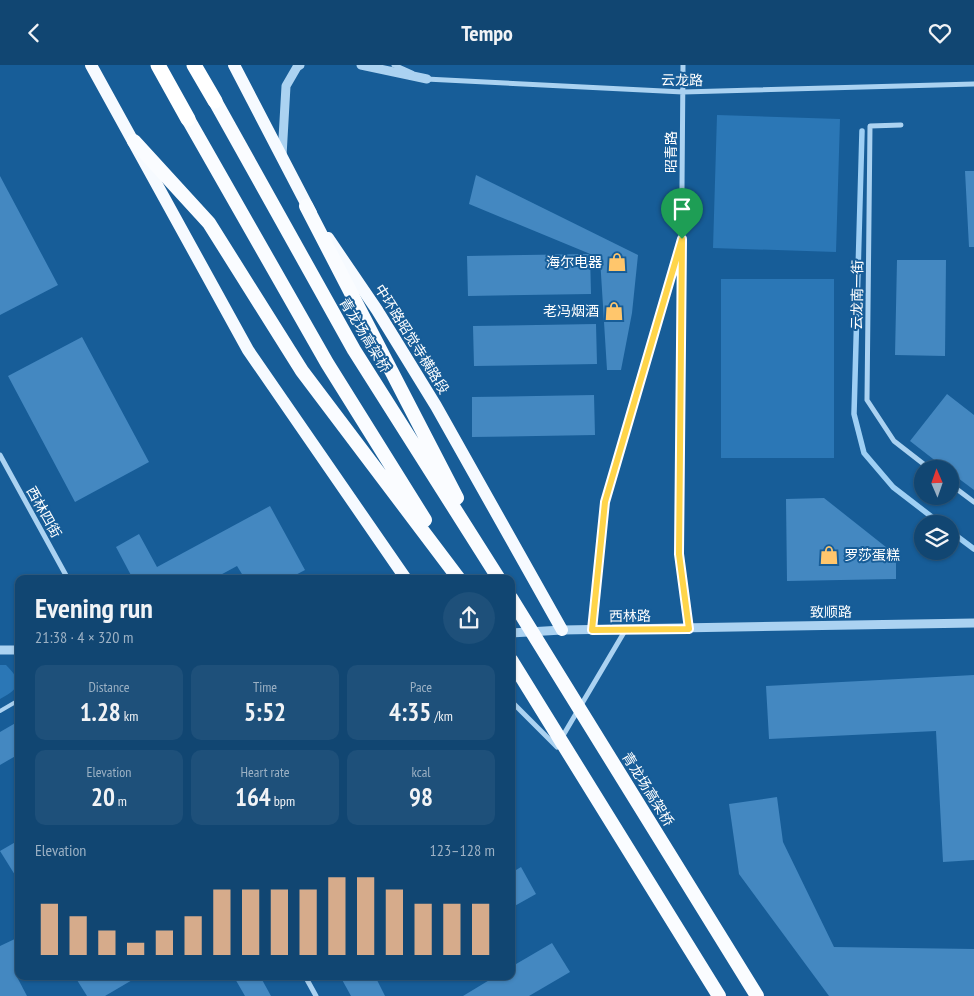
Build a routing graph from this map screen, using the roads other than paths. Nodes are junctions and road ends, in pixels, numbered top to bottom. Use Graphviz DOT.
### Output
graph roads {
  1 [pos="91,65"];
  2 [pos="158,65"];
  3 [pos="194,65"];
  4 [pos="234,65"];
  5 [pos="300,65"];
  6 [pos="361,65"];
  7 [pos="394,65"];
  8 [pos="684,65"];
  9 [pos="427,79"];
  10 [pos="974,84"];
  11 [pos="683,92"];
  12 [pos="215,101"];
  13 [pos="188,119"];
  14 [pos="901,125"];
  15 [pos="134,141"];
  16 [pos="282,156"];
  17 [pos="306,206"];
  18 [pos="0,455"];
  19 [pos="918,460"];
  20 [pos="959,491"];
  21 [pos="974,502"];
  22 [pos="66,575"];
  23 [pos="403,575"];
  24 [pos="457,575"];
  25 [pos="458,575"];
  26 [pos="496,575"];
  27 [pos="497,575"];
  28 [pos="515,605"];
  29 [pos="974,623"];
  30 [pos="626,629"];
  31 [pos="689,629"];
  32 [pos="562,630"];
  33 [pos="515,633"];
  34 [pos="0,650"];
  35 [pos="15,650"];
  36 [pos="515,666"];
  37 [pos="15,702"];
  38 [pos="515,705"];
  39 [pos="0,711"];
  40 [pos="557,747"];
  41 [pos="307,980"];
  42 [pos="316,996"];
  43 [pos="713,996"];
  44 [pos="719,996"];
  45 [pos="757,996"];
  1 -- 15 [label="main road"];
  2 -- 13 [label="highway"];
  3 -- 12 [label="highway"];
  4 -- 16 [label="main road, 中环路昭觉寺横路段"];
  5 -- 16 [label="street"];
  6 -- 9 [label="street"];
  7 -- 9 [label="street, 云龙路"];
  8 -- 11 [label="street, 昭青路"];
  9 -- 11 [label="street, 云龙路"];
  10 -- 11 [label="street, 云龙路"];
  11 -- 31 [label="street, 昭青路"];
  12 -- 26 [label="highway, 青龙场高架桥"];
  13 -- 25 [label="highway"];
  14 -- 19 [label="street, 云龙南一街"];
  15 -- 23 [label="main road"];
  15 -- 24 [label="highway"];
  16 -- 17 [label="main road, 中环路昭觉寺横路段"];
  17 -- 27 [label="highway"];
  17 -- 32 [label="main road, 中环路昭觉寺横路段"];
  18 -- 22 [label="street, 西林四街"];
  20 -- 21 [label="street"];
  28 -- 45 [label="highway, 青龙场高架桥, bridge"];
  29 -- 31 [label="street, 致顺路"];
  30 -- 31 [label="street, 西林路"];
  30 -- 32 [label="street, 西林路"];
  30 -- 40 [label="street"];
  32 -- 33 [label="street, 西林路"];
  34 -- 35 [label="street"];
  36 -- 44 [label="highway, bridge"];
  37 -- 39 [label="lane"];
  38 -- 40 [label="street"];
  40 -- 43 [label="street"];
  41 -- 42 [label="street"];
}
